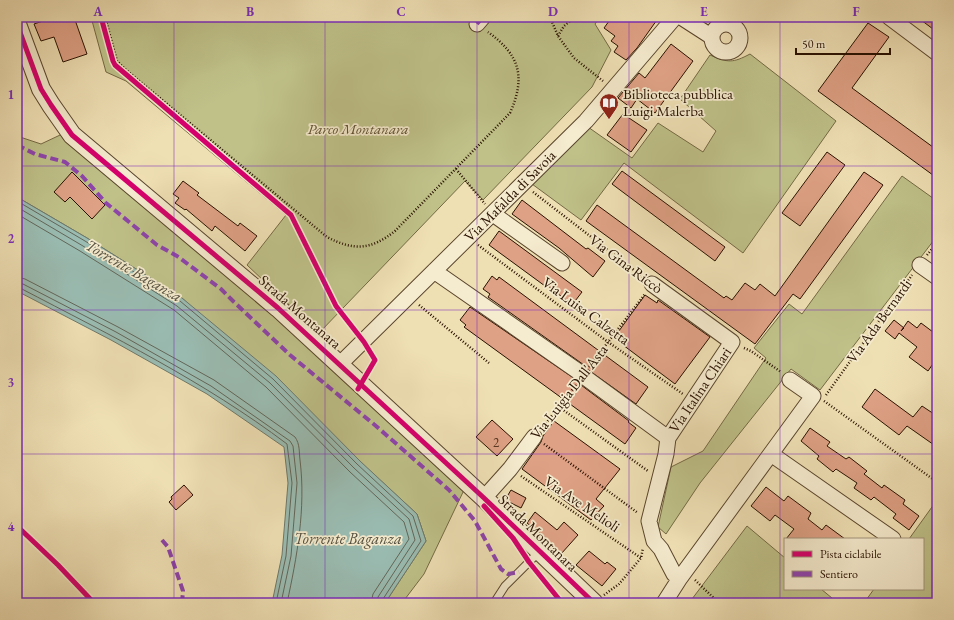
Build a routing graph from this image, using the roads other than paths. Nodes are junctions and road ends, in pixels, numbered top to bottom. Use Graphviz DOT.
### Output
graph roads {
  1 [pos="675,17"];
  2 [pos="681,17"];
  3 [pos="891,17"];
  4 [pos="17,24"];
  5 [pos="712,37"];
  6 [pos="937,53"];
  7 [pos="493,214"];
  8 [pos="562,263"];
  9 [pos="920,265"];
  10 [pos="434,271"];
  11 [pos="937,277"];
  12 [pos="652,284"];
  13 [pos="732,342"];
  14 [pos="340,364"];
  15 [pos="787,378"];
  16 [pos="534,437"];
  17 [pos="668,438"];
  18 [pos="771,454"];
  19 [pos="484,498"];
  20 [pos="892,538"];
  21 [pos="540,551"];
  22 [pos="680,578"];
  23 [pos="593,602"];
  24 [pos="494,603"];
  25 [pos="664,603"];
  1 -- 7 [label="street, Via Mafalda di Savoia"];
  2 -- 5 [label="street"];
  3 -- 6 [label="street"];
  4 -- 14 [label="street, Strada Montanara"];
  7 -- 8 [label="street"];
  7 -- 10 [label="street, Via Mafalda di Savoia"];
  9 -- 11 [label="street"];
  10 -- 14 [label="street, Via Mafalda di Savoia"];
  10 -- 17 [label="street, Via Italina Chiari"];
  12 -- 13 [label="street, Via Gina Riccò"];
  13 -- 17 [label="street, Via Italina Chiari"];
  14 -- 19 [label="street, Strada Montanara"];
  15 -- 18 [label="street"];
  16 -- 19 [label="street, Via Luigia Dall'Asta"];
  17 -- 22 [label="street, Via Italina Chiari"];
  18 -- 20 [label="street"];
  18 -- 22 [label="street"];
  19 -- 21 [label="street, Strada Montanara"];
  21 -- 23 [label="street, Strada Montanara"];
  21 -- 24 [label="lane, Strada Montanara"];
  22 -- 25 [label="street"];
}
